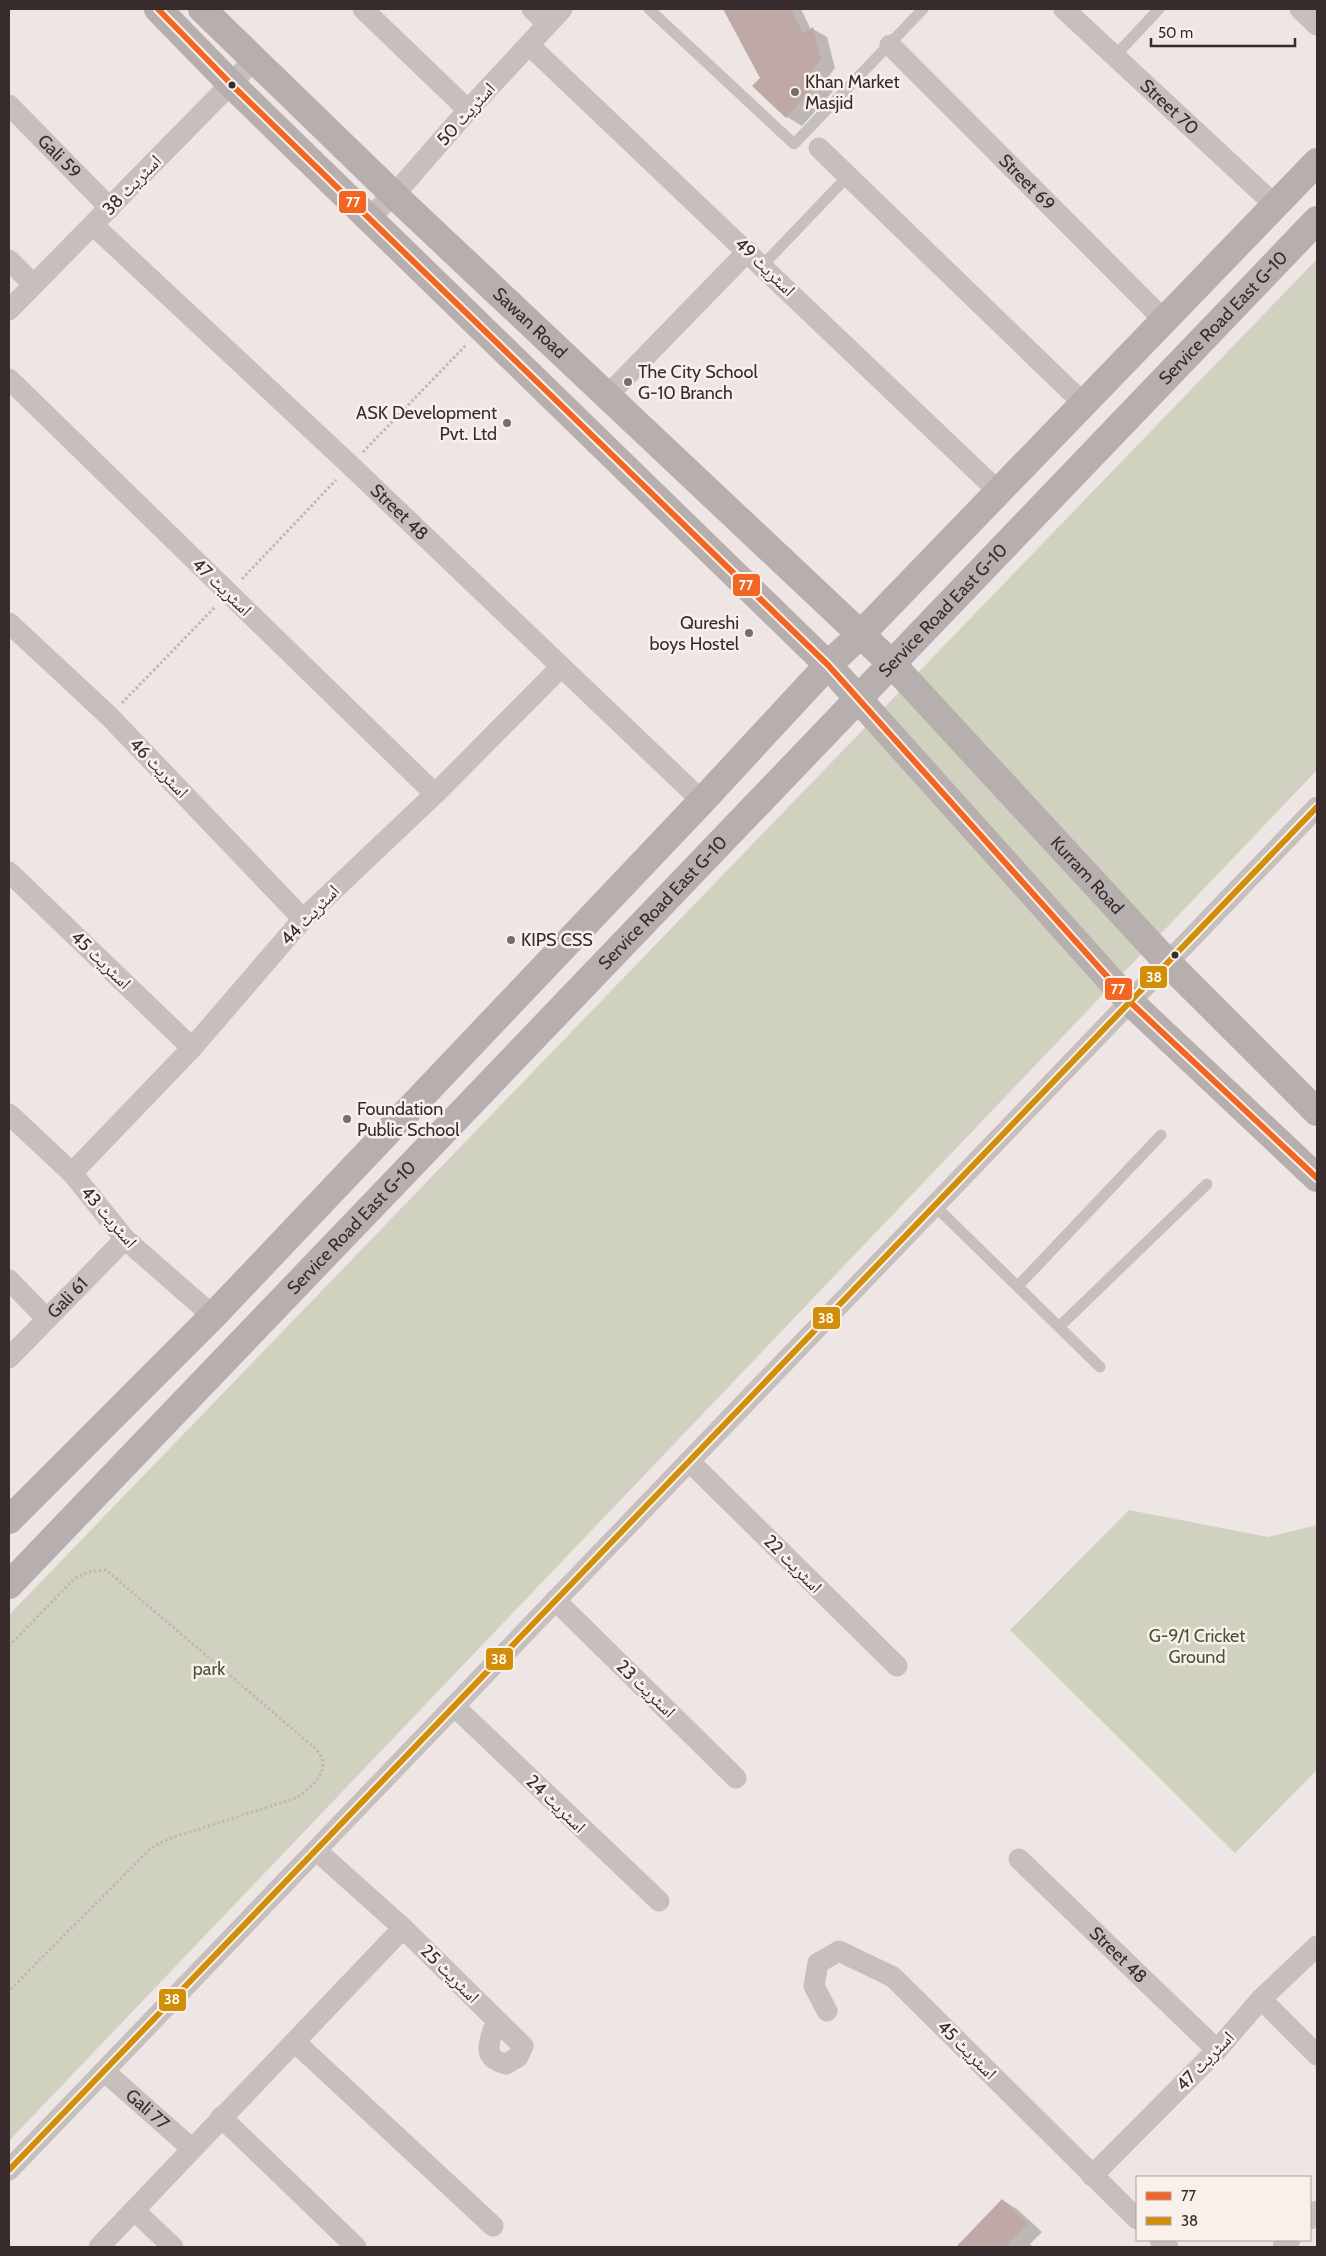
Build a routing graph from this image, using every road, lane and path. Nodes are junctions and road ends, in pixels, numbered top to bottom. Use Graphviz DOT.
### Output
graph roads {
  1 [pos="158,9"];
  2 [pos="202,9"];
  3 [pos="362,9"];
  4 [pos="649,9"];
  5 [pos="923,9"];
  6 [pos="1064,9"];
  7 [pos="1159,9"];
  8 [pos="1300,9"];
  9 [pos="547,14"];
  10 [pos="1317,25"];
  11 [pos="530,45"];
  12 [pos="890,45"];
  13 [pos="1115,56"];
  14 [pos="254,59"];
  15 [pos="231,84"];
  16 [pos="9,105"];
  17 [pos="468,110"];
  18 [pos="819,148"];
  19 [pos="1317,162"];
  20 [pos="848,176"];
  21 [pos="394,195"];
  22 [pos="1275,205"];
  23 [pos="110,208"];
  24 [pos="369,217"];
  25 [pos="1317,220"];
  26 [pos="93,225"];
  27 [pos="755,258"];
  28 [pos="9,260"];
  29 [pos="33,284"];
  30 [pos="9,310"];
  31 [pos="1164,320"];
  32 [pos="482,328"];
  33 [pos="9,379"];
  34 [pos="607,396"];
  35 [pos="1084,404"];
  36 [pos="350,465"];
  37 [pos="999,492"];
  38 [pos="228,593"];
  39 [pos="9,623"];
  40 [pos="860,635"];
  41 [pos="892,664"];
  42 [pos="828,665"];
  43 [pos="561,667"];
  44 [pos="860,699"];
  45 [pos="109,716"];
  46 [pos="435,794"];
  47 [pos="702,801"];
  48 [pos="1317,807"];
  49 [pos="9,872"];
  50 [pos="303,919"];
  51 [pos="1168,963"];
  52 [pos="1130,1002"];
  53 [pos="192,1048"];
  54 [pos="1317,1112"];
  55 [pos="9,1114"];
  56 [pos="1161,1135"];
  57 [pos="72,1173"];
  58 [pos="1317,1178"];
  59 [pos="1208,1184"];
  60 [pos="934,1206"];
  61 [pos="125,1239"];
  62 [pos="9,1280"];
  63 [pos="1018,1286"];
  64 [pos="213,1316"];
  65 [pos="47,1319"];
  66 [pos="1060,1326"];
  67 [pos="9,1358"];
  68 [pos="1100,1367"];
  69 [pos="689,1461"];
  70 [pos="9,1520"];
  71 [pos="9,1585"];
  72 [pos="555,1600"];
  73 [pos="9,1646"];
  74 [pos="897,1666"];
  75 [pos="454,1706"];
  76 [pos="736,1778"];
  77 [pos="316,1850"];
  78 [pos="1019,1859"];
  79 [pos="659,1901"];
  80 [pos="402,1928"];
  81 [pos="1317,1946"];
  82 [pos="9,1990"];
  83 [pos="1261,1999"];
  84 [pos="827,2011"];
  85 [pos="499,2026"];
  86 [pos="294,2042"];
  87 [pos="1217,2050"];
  88 [pos="1317,2055"];
  89 [pos="104,2071"];
  90 [pos="221,2117"];
  91 [pos="192,2148"];
  92 [pos="9,2170"];
  93 [pos="1092,2176"];
  94 [pos="134,2210"];
  95 [pos="1136,2218"];
  96 [pos="492,2226"];
  97 [pos="99,2247"];
  98 [pos="173,2247"];
  99 [pos="356,2247"];
  1 -- 15 [label="main road, Sawan Road"];
  2 -- 14 [label="main road, Sawan Road"];
  3 -- 17 [label="street"];
  4 -- 12 [label="lane"];
  5 -- 12 [label="lane"];
  6 -- 13 [label="street, Street 70"];
  7 -- 13 [label="lane"];
  8 -- 10 [label="street"];
  9 -- 11 [label="street, اسٹریٹ 50"];
  11 -- 17 [label="street, اسٹریٹ 50"];
  11 -- 27 [label="street, اسٹریٹ 49"];
  12 -- 31 [label="street, Street 69"];
  13 -- 22 [label="street, Street 70"];
  14 -- 15 [label="street, اسٹریٹ 38"];
  14 -- 21 [label="main road, Sawan Road"];
  15 -- 23 [label="street, اسٹریٹ 38"];
  15 -- 24 [label="main road, Sawan Road"];
  16 -- 23 [label="street, Gali 59"];
  17 -- 21 [label="street, اسٹریٹ 50"];
  18 -- 20 [label="street"];
  19 -- 22 [label="main road"];
  20 -- 27 [label="lane"];
  20 -- 35 [label="street"];
  21 -- 24 [label="street, اسٹریٹ 50"];
  21 -- 34 [label="main road, Sawan Road"];
  22 -- 31 [label="main road"];
  23 -- 26 [label="street, اسٹریٹ 38"];
  24 -- 32 [label="main road, Sawan Road"];
  25 -- 41 [label="main road, Service Road East G-10"];
  26 -- 29 [label="street, اسٹریٹ 38"];
  26 -- 36 [label="street, Street 48"];
  27 -- 34 [label="street"];
  27 -- 37 [label="street, اسٹریٹ 49"];
  28 -- 29 [label="street"];
  29 -- 30 [label="street, اسٹریٹ 38"];
  31 -- 35 [label="main road"];
  32 -- 36 [label="path"];
  32 -- 42 [label="main road, Sawan Road"];
  33 -- 38 [label="street, اسٹریٹ 47"];
  34 -- 40 [label="main road, Sawan Road"];
  35 -- 37 [label="main road"];
  36 -- 38 [label="path"];
  36 -- 43 [label="street, Street 48"];
  37 -- 40 [label="main road"];
  38 -- 45 [label="path"];
  38 -- 46 [label="street, اسٹریٹ 47"];
  39 -- 45 [label="street, اسٹریٹ 46"];
  40 -- 41 [label="main road, Kurram Road"];
  40 -- 42 [label="main road"];
  41 -- 44 [label="main road, Service Road East G-10"];
  41 -- 51 [label="main road, Kurram Road"];
  42 -- 44 [label="main road, Sawan Road"];
  42 -- 47 [label="main road"];
  43 -- 46 [label="street, اسٹریٹ 44"];
  43 -- 47 [label="street, Street 48"];
  44 -- 52 [label="main road, Sawan Road"];
  44 -- 71 [label="main road, Service Road East G-10"];
  45 -- 50 [label="street, اسٹریٹ 46"];
  46 -- 50 [label="street, اسٹریٹ 44"];
  47 -- 64 [label="main road"];
  48 -- 51 [label="street"];
  49 -- 53 [label="street, اسٹریٹ 45"];
  50 -- 53 [label="street, اسٹریٹ 44"];
  51 -- 52 [label="street"];
  51 -- 54 [label="main road, Kurram Road"];
  52 -- 58 [label="main road"];
  52 -- 60 [label="street"];
  53 -- 57 [label="street, اسٹریٹ 44"];
  55 -- 57 [label="street, اسٹریٹ 43"];
  56 -- 63 [label="lane"];
  57 -- 61 [label="street, اسٹریٹ 43"];
  59 -- 66 [label="lane"];
  60 -- 63 [label="lane"];
  60 -- 69 [label="street"];
  61 -- 64 [label="street, اسٹریٹ 43"];
  61 -- 65 [label="street, Gali 61"];
  62 -- 65 [label="street"];
  63 -- 66 [label="lane"];
  64 -- 70 [label="main road"];
  65 -- 67 [label="street, Gali 61"];
  66 -- 68 [label="lane"];
  69 -- 72 [label="street"];
  69 -- 74 [label="street, اسٹریٹ 22"];
  72 -- 75 [label="street"];
  72 -- 76 [label="street, اسٹریٹ 23"];
  73 -- 82 [label="path"];
  75 -- 77 [label="street"];
  75 -- 79 [label="street, اسٹریٹ 24"];
  77 -- 80 [label="street, اسٹریٹ 25"];
  77 -- 89 [label="street"];
  78 -- 87 [label="street, Street 48"];
  80 -- 85 [label="street, اسٹریٹ 25"];
  80 -- 86 [label="street"];
  81 -- 83 [label="street, اسٹریٹ 47"];
  83 -- 87 [label="street, اسٹریٹ 47"];
  83 -- 88 [label="street"];
  84 -- 93 [label="street, اسٹریٹ 45"];
  86 -- 90 [label="street"];
  86 -- 96 [label="street"];
  87 -- 93 [label="street, اسٹریٹ 47"];
  89 -- 91 [label="street, Gali 77"];
  89 -- 92 [label="street"];
  90 -- 91 [label="street"];
  90 -- 99 [label="street"];
  91 -- 94 [label="street"];
  93 -- 95 [label="street, اسٹریٹ 45"];
  94 -- 97 [label="street"];
  94 -- 98 [label="street"];
}
